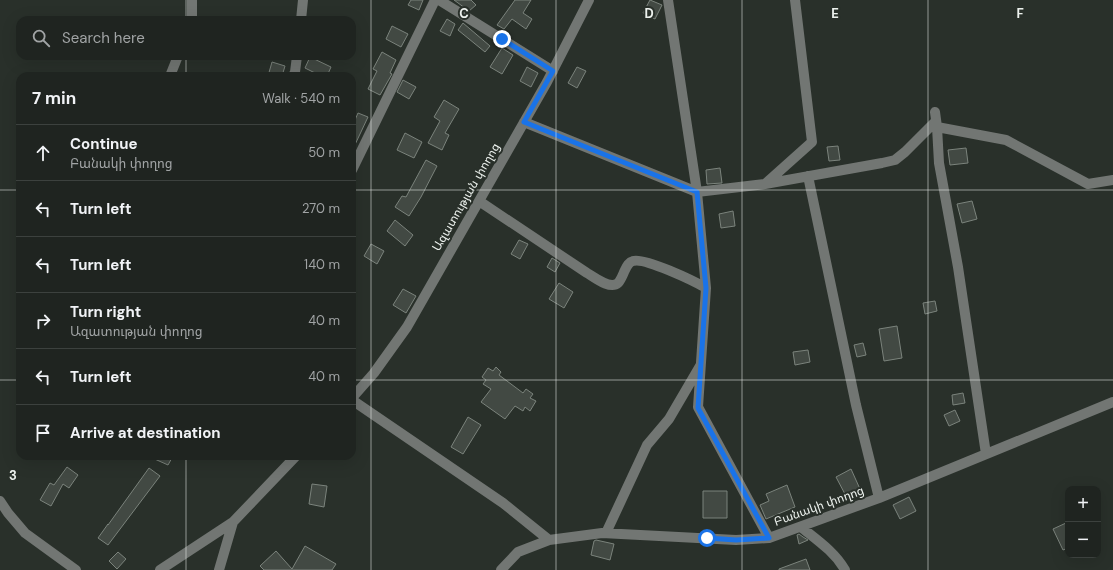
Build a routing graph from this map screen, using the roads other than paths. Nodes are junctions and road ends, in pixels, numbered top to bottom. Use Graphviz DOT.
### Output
graph roads {
  1 [pos="192,0"];
  2 [pos="303,0"];
  3 [pos="435,0"];
  4 [pos="439,0"];
  5 [pos="589,0"];
  6 [pos="668,0"];
  7 [pos="795,0"];
  8 [pos="192,16"];
  9 [pos="301,16"];
  10 [pos="176,60"];
  11 [pos="296,60"];
  12 [pos="553,71"];
  13 [pos="172,72"];
  14 [pos="295,72"];
  15 [pos="936,120"];
  16 [pos="524,122"];
  17 [pos="356,162"];
  18 [pos="808,176"];
  19 [pos="1113,180"];
  20 [pos="765,184"];
  21 [pos="697,192"];
  22 [pos="479,200"];
  23 [pos="706,288"];
  24 [pos="701,365"];
  25 [pos="356,394"];
  26 [pos="356,402"];
  27 [pos="1113,402"];
  28 [pos="986,454"];
  29 [pos="292,460"];
  30 [pos="879,498"];
  31 [pos="0,501"];
  32 [pos="232,522"];
  33 [pos="800,527"];
  34 [pos="606,533"];
  35 [pos="769,538"];
  36 [pos="549,540"];
  37 [pos="76,570"];
  38 [pos="160,570"];
  39 [pos="219,570"];
  40 [pos="501,570"];
  41 [pos="845,570"];
  1 -- 8 [label="street"];
  2 -- 9 [label="street"];
  3 -- 17 [label="street"];
  4 -- 12 [label="street"];
  5 -- 12 [label="street, Ազատության փողոց"];
  6 -- 21 [label="street"];
  7 -- 20 [label="street"];
  10 -- 13 [label="street"];
  11 -- 14 [label="street"];
  12 -- 16 [label="street, Ազատության փողոց"];
  15 -- 18 [label="street"];
  15 -- 19 [label="street"];
  15 -- 28 [label="street"];
  16 -- 21 [label="street"];
  16 -- 22 [label="street, Ազատության փողոց"];
  18 -- 20 [label="street"];
  18 -- 30 [label="street"];
  20 -- 21 [label="street"];
  21 -- 23 [label="street"];
  22 -- 23 [label="street"];
  22 -- 25 [label="street, Ազատության փողոց"];
  23 -- 24 [label="street"];
  24 -- 34 [label="street"];
  24 -- 35 [label="street"];
  26 -- 36 [label="street"];
  27 -- 28 [label="street, Բանակի փողոց"];
  28 -- 30 [label="street, Բանակի փողոց"];
  29 -- 32 [label="street"];
  30 -- 33 [label="street, Բանակի փողոց"];
  31 -- 37 [label="street"];
  32 -- 38 [label="street"];
  32 -- 39 [label="street"];
  33 -- 35 [label="street, Բանակի փողոց"];
  33 -- 41 [label="street"];
  34 -- 35 [label="street, Բանակի փողոց"];
  34 -- 36 [label="street, Բանակի փողոց"];
  36 -- 40 [label="street, Բանակի փողոց"];
}
